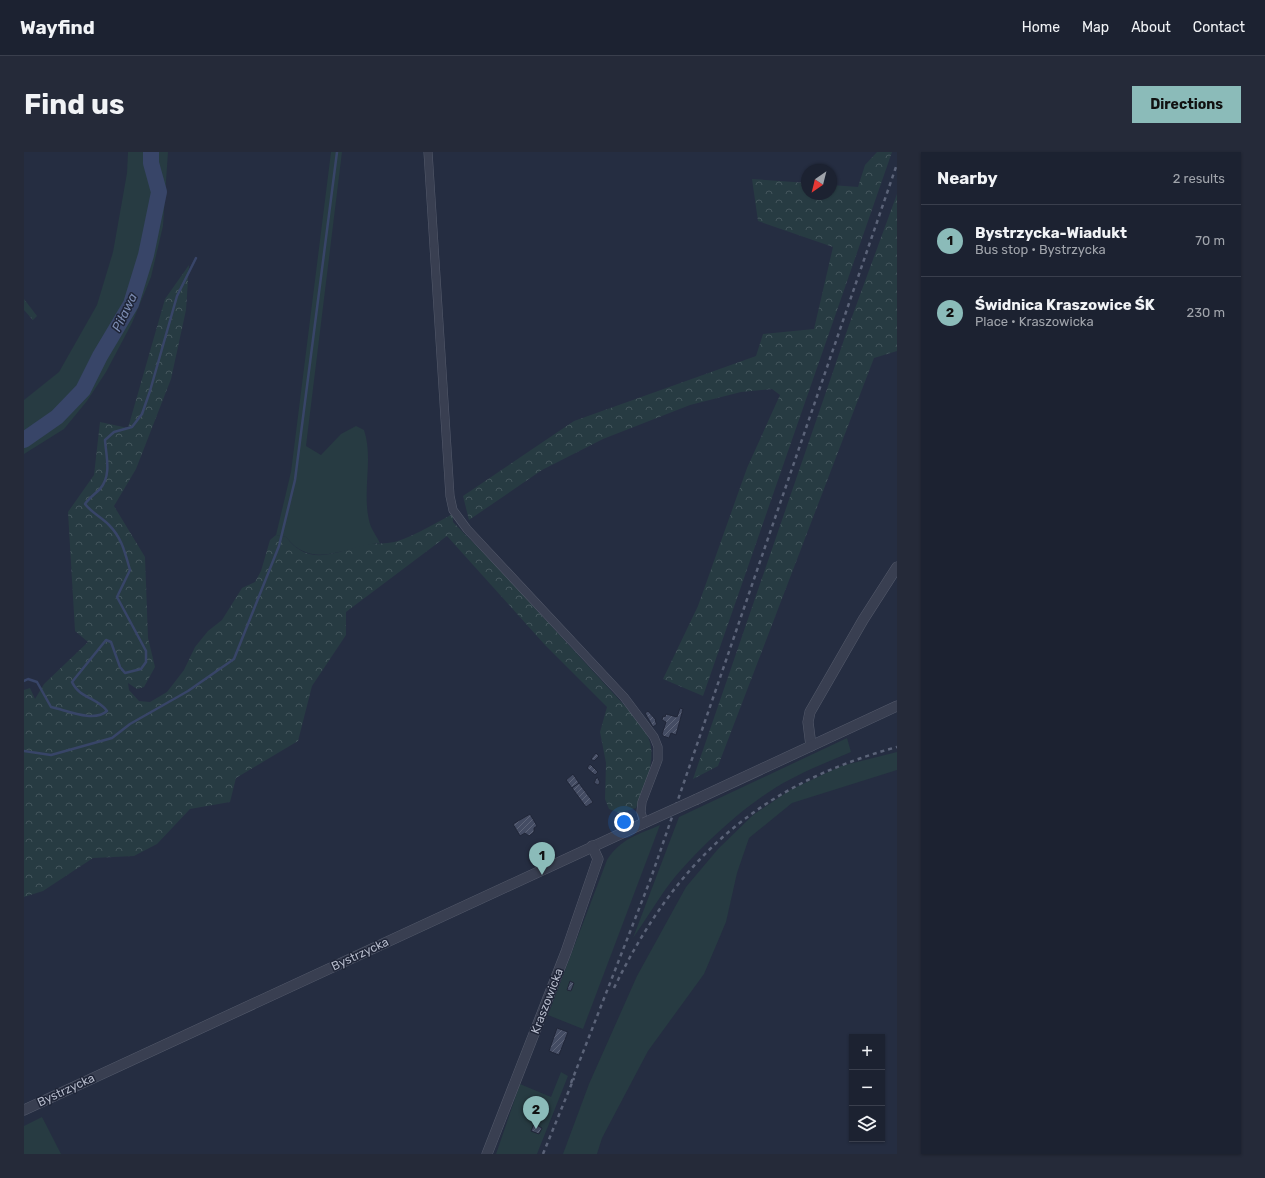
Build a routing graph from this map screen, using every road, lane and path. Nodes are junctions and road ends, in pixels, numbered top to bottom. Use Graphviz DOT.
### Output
graph roads {
  1 [pos="428,152"];
  2 [pos="897,567"];
  3 [pos="897,706"];
  4 [pos="811,746"];
  5 [pos="644,823"];
  6 [pos="592,846"];
  7 [pos="24,1110"];
  8 [pos="488,1154"];
  1 -- 5 [label="street"];
  2 -- 4 [label="street"];
  3 -- 4 [label="street, Bystrzycka"];
  4 -- 5 [label="street, Bystrzycka, bridge"];
  5 -- 6 [label="street, Bystrzycka"];
  6 -- 7 [label="street, Bystrzycka"];
  6 -- 8 [label="street, Kraszowicka"];
}
